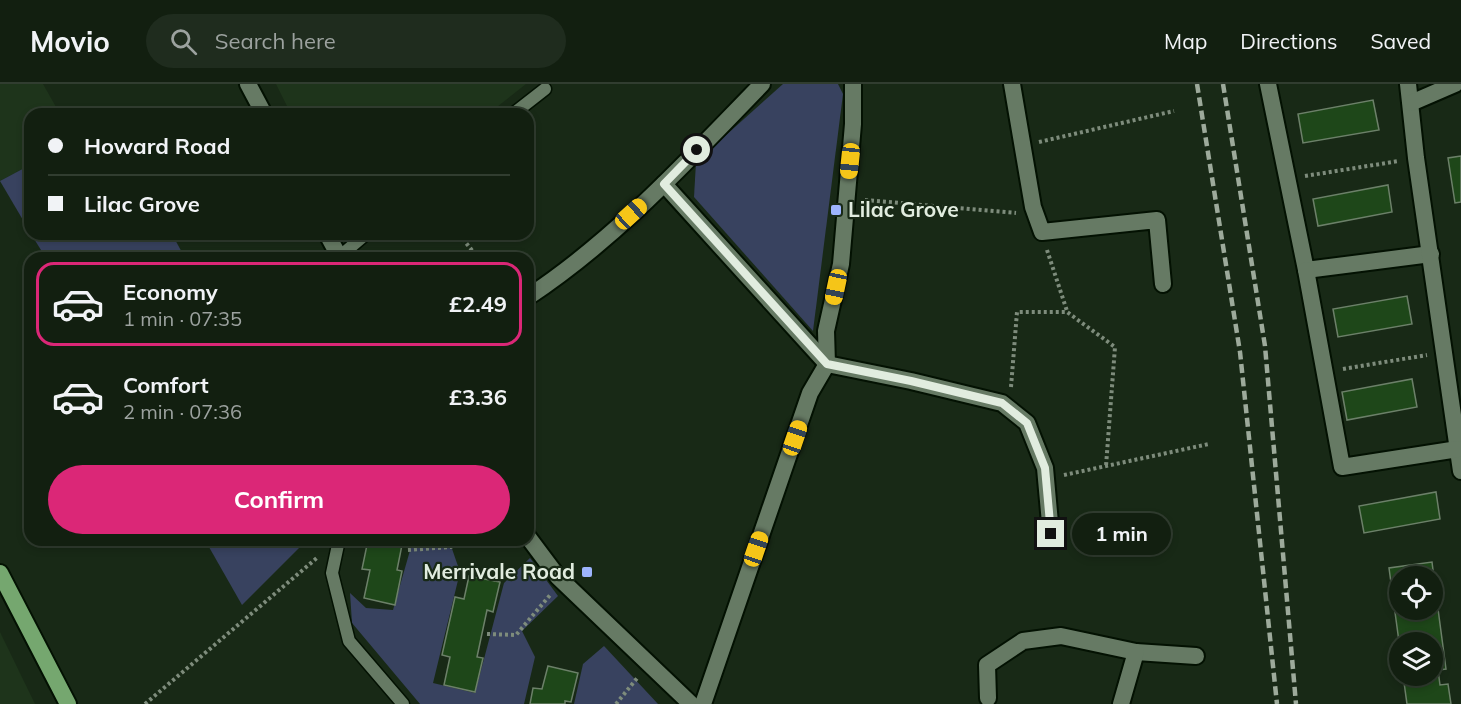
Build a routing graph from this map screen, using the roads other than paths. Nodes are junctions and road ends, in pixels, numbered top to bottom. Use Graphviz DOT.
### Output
graph roads {
  1 [pos="248,84"];
  2 [pos="762,84"];
  3 [pos="853,84"];
  4 [pos="1012,84"];
  5 [pos="1268,84"];
  6 [pos="1408,84"];
  7 [pos="1455,84"];
  8 [pos="545,89"];
  9 [pos="1411,103"];
  10 [pos="261,108"];
  11 [pos="521,108"];
  12 [pos="664,184"];
  13 [pos="359,240"];
  14 [pos="346,252"];
  15 [pos="1431,254"];
  16 [pos="1305,270"];
  17 [pos="1163,284"];
  18 [pos="534,293"];
  19 [pos="827,364"];
  20 [pos="1460,462"];
  21 [pos="1051,534"];
  22 [pos="534,545"];
  23 [pos="338,546"];
  24 [pos="0,573"];
  25 [pos="1136,652"];
  26 [pos="1196,656"];
  27 [pos="988,698"];
  28 [pos="68,704"];
  29 [pos="403,704"];
  30 [pos="690,704"];
  31 [pos="703,704"];
  32 [pos="1121,704"];
  1 -- 10 [label="street"];
  2 -- 12 [label="street"];
  3 -- 19 [label="street"];
  4 -- 17 [label="street"];
  5 -- 16 [label="street"];
  6 -- 9 [label="street"];
  7 -- 9 [label="street"];
  8 -- 11 [label="lane"];
  9 -- 15 [label="street"];
  12 -- 18 [label="street"];
  12 -- 19 [label="street"];
  13 -- 14 [label="lane"];
  15 -- 16 [label="street"];
  15 -- 20 [label="street"];
  16 -- 20 [label="street"];
  19 -- 21 [label="street"];
  19 -- 31 [label="street"];
  22 -- 30 [label="street"];
  23 -- 29 [label="lane"];
  24 -- 28 [label="highway"];
  25 -- 26 [label="street"];
  25 -- 27 [label="street"];
  25 -- 32 [label="street"];
}
